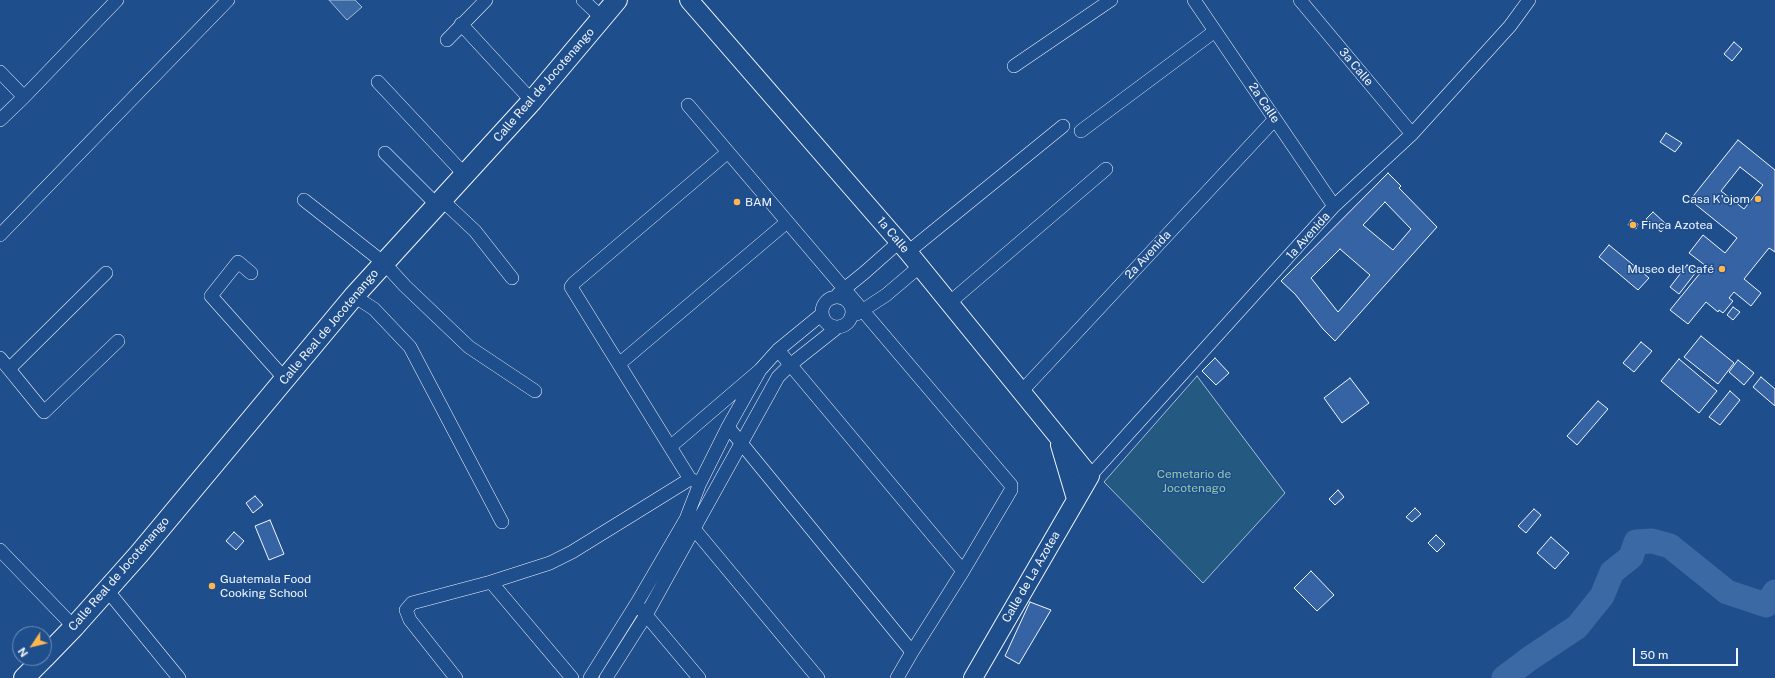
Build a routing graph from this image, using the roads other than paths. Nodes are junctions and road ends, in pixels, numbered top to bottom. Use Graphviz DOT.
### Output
graph roads {
  1 [pos="117,0"];
  2 [pos="228,0"];
  3 [pos="486,0"];
  4 [pos="583,0"];
  5 [pos="617,0"];
  6 [pos="690,0"];
  7 [pos="1111,0"];
  8 [pos="1194,0"];
  9 [pos="1300,0"];
  10 [pos="1529,0"];
  11 [pos="602,18"];
  12 [pos="461,24"];
  13 [pos="1215,31"];
  14 [pos="447,40"];
  15 [pos="1014,66"];
  16 [pos="0,72"];
  17 [pos="378,82"];
  18 [pos="24,97"];
  19 [pos="532,101"];
  20 [pos="688,105"];
  21 [pos="1275,119"];
  22 [pos="0,120"];
  23 [pos="1064,126"];
  24 [pos="1081,131"];
  25 [pos="1412,134"];
  26 [pos="728,152"];
  27 [pos="385,153"];
  28 [pos="1106,169"];
  29 [pos="465,175"];
  30 [pos="304,200"];
  31 [pos="440,202"];
  32 [pos="1334,206"];
  33 [pos="788,222"];
  34 [pos="0,235"];
  35 [pos="903,247"];
  36 [pos="384,263"];
  37 [pos="919,267"];
  38 [pos="106,273"];
  39 [pos="251,273"];
  40 [pos="512,278"];
  41 [pos="844,289"];
  42 [pos="354,296"];
  43 [pos="834,297"];
  44 [pos="949,303"];
  45 [pos="863,310"];
  46 [pos="822,314"];
  47 [pos="851,317"];
  48 [pos="838,327"];
  49 [pos="118,341"];
  50 [pos="778,350"];
  51 [pos="0,358"];
  52 [pos="619,364"];
  53 [pos="790,365"];
  54 [pos="9,368"];
  55 [pos="760,370"];
  56 [pos="285,380"];
  57 [pos="535,392"];
  58 [pos="1021,392"];
  59 [pos="728,427"];
  60 [pos="1058,438"];
  61 [pos="742,444"];
  62 [pos="670,447"];
  63 [pos="1090,476"];
  64 [pos="695,481"];
  65 [pos="1076,499"];
  66 [pos="686,519"];
  67 [pos="502,522"];
  68 [pos="695,530"];
  69 [pos="0,550"];
  70 [pos="963,571"];
  71 [pos="491,582"];
  72 [pos="107,590"];
  73 [pos="637,603"];
  74 [pos="646,615"];
  75 [pos="74,627"];
  76 [pos="52,650"];
  77 [pos="912,652"];
  78 [pos="37,666"];
  79 [pos="29,676"];
  80 [pos="179,678"];
  81 [pos="456,678"];
  82 [pos="572,678"];
  83 [pos="590,678"];
  84 [pos="606,678"];
  85 [pos="699,678"];
  86 [pos="818,678"];
  87 [pos="897,678"];
  88 [pos="973,678"];
  1 -- 18 [label="street"];
  2 -- 34 [label="street"];
  3 -- 12 [label="street"];
  4 -- 11 [label="street"];
  5 -- 11 [label="main road, Calle Real de Jocotenango"];
  6 -- 35 [label="street, 1a Calle"];
  7 -- 15 [label="street"];
  8 -- 13 [label="street, 2a Calle"];
  9 -- 25 [label="street, 3a Calle"];
  10 -- 25 [label="street, 1a Avenida"];
  11 -- 19 [label="main road, Calle Real de Jocotenango"];
  12 -- 14 [label="street"];
  12 -- 19 [label="street"];
  13 -- 21 [label="street, 2a Calle"];
  13 -- 24 [label="street"];
  16 -- 18 [label="street"];
  17 -- 29 [label="street"];
  18 -- 22 [label="street"];
  19 -- 29 [label="main road, Calle Real de Jocotenango"];
  20 -- 26 [label="street"];
  21 -- 32 [label="street, 2a Calle"];
  21 -- 58 [label="street, 2a Avenida"];
  23 -- 35 [label="street"];
  25 -- 32 [label="street, 1a Avenida"];
  26 -- 33 [label="street"];
  26 -- 52 [label="street"];
  27 -- 31 [label="street"];
  28 -- 44 [label="street"];
  29 -- 31 [label="main road, Calle Real de Jocotenango"];
  30 -- 36 [label="street"];
  31 -- 36 [label="main road, Calle Real de Jocotenango"];
  31 -- 40 [label="street"];
  32 -- 63 [label="street, 1a Avenida"];
  33 -- 41 [label="street"];
  33 -- 52 [label="street"];
  35 -- 37 [label="street, 1a Calle"];
  35 -- 41 [label="street"];
  36 -- 42 [label="main road, Calle Real de Jocotenango"];
  36 -- 57 [label="street"];
  37 -- 44 [label="street, 1a Calle"];
  37 -- 45 [label="street"];
  38 -- 54 [label="street"];
  39 -- 56 [label="street"];
  41 -- 43 [label="street"];
  41 -- 45 [label="street"];
  42 -- 56 [label="main road, Calle Real de Jocotenango"];
  42 -- 67 [label="street"];
  43 -- 46 [label="street"];
  43 -- 47 [label="street"];
  44 -- 58 [label="street, 1a Calle"];
  45 -- 47 [label="street"];
  45 -- 70 [label="street"];
  46 -- 48 [label="street"];
  46 -- 50 [label="street"];
  47 -- 48 [label="street"];
  48 -- 53 [label="street"];
  49 -- 54 [label="street"];
  50 -- 53 [label="street"];
  50 -- 55 [label="street"];
  51 -- 54 [label="street"];
  52 -- 62 [label="street"];
  53 -- 61 [label="street"];
  53 -- 70 [label="street"];
  55 -- 59 [label="street"];
  55 -- 62 [label="street"];
  56 -- 72 [label="main road, Calle Real de Jocotenango"];
  58 -- 60 [label="street, 1a Calle"];
  59 -- 61 [label="street"];
  59 -- 64 [label="street"];
  60 -- 63 [label="street, 1a Calle"];
  60 -- 65 [label="street"];
  61 -- 68 [label="street"];
  61 -- 77 [label="street"];
  62 -- 64 [label="street"];
  63 -- 65 [label="street, Calle de La Azotea"];
  64 -- 66 [label="street"];
  64 -- 71 [label="street"];
  65 -- 88 [label="street, Calle de La Azotea"];
  66 -- 68 [label="street"];
  66 -- 73 [label="street"];
  68 -- 74 [label="street"];
  68 -- 86 [label="street"];
  69 -- 75 [label="street"];
  70 -- 77 [label="street"];
  71 -- 81 [label="street"];
  71 -- 82 [label="street"];
  72 -- 75 [label="main road, Calle Real de Jocotenango"];
  72 -- 80 [label="street"];
  73 -- 74 [label="street"];
  73 -- 83 [label="street"];
  74 -- 84 [label="street"];
  74 -- 85 [label="street"];
  75 -- 76 [label="main road, Calle Real de Jocotenango"];
  77 -- 87 [label="street"];
  78 -- 79 [label="main road, Calle Real de Jocotenango"];
}
